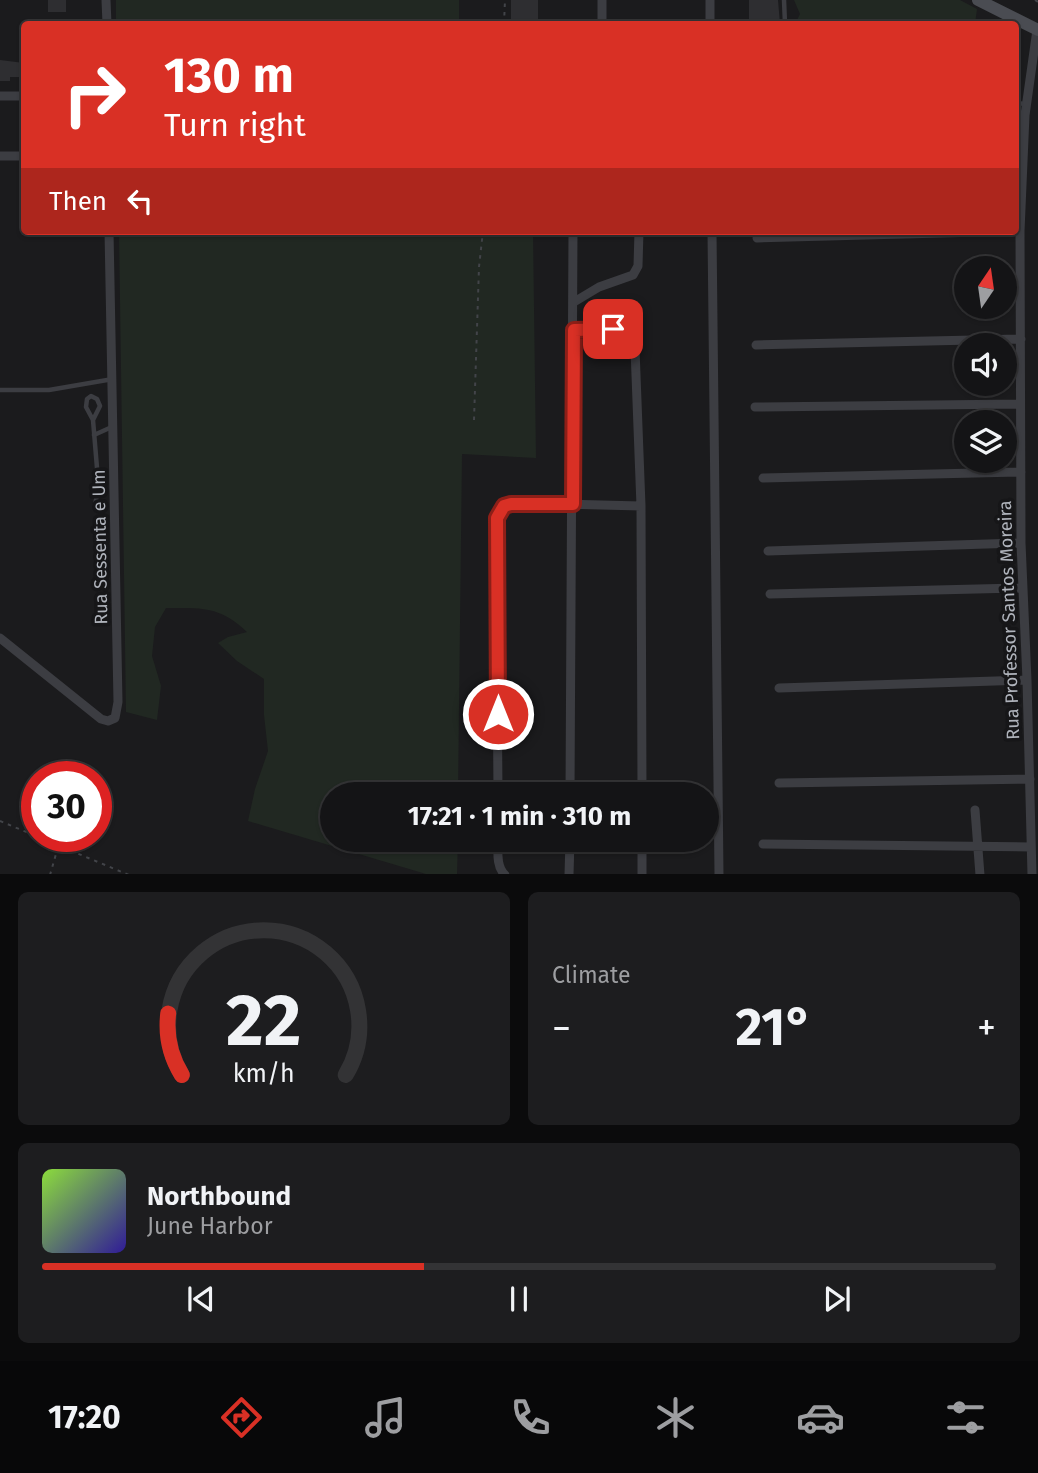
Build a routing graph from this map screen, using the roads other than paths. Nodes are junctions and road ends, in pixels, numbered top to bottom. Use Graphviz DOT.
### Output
graph roads {
  1 [pos="106,0"];
  2 [pos="602,0"];
  3 [pos="710,0"];
  4 [pos="784,0"];
  5 [pos="978,0"];
  6 [pos="107,21"];
  7 [pos="601,21"];
  8 [pos="710,21"];
  9 [pos="785,21"];
  10 [pos="1037,30"];
  11 [pos="0,96"];
  12 [pos="21,96"];
  13 [pos="1019,103"];
  14 [pos="1026,104"];
  15 [pos="0,156"];
  16 [pos="21,156"];
  17 [pos="1019,177"];
  18 [pos="1019,209"];
  19 [pos="1020,231"];
  20 [pos="109,235"];
  21 [pos="573,235"];
  22 [pos="639,235"];
  23 [pos="712,235"];
  24 [pos="870,235"];
  25 [pos="757,238"];
  26 [pos="574,302"];
  27 [pos="574,330"];
  28 [pos="1021,338"];
  29 [pos="756,345"];
  30 [pos="113,379"];
  31 [pos="0,390"];
  32 [pos="1020,404"];
  33 [pos="755,407"];
  34 [pos="93,420"];
  35 [pos="114,425"];
  36 [pos="94,435"];
  37 [pos="1021,472"];
  38 [pos="763,478"];
  39 [pos="573,504"];
  40 [pos="95,505"];
  41 [pos="641,506"];
  42 [pos="1021,542"];
  43 [pos="768,551"];
  44 [pos="1022,588"];
  45 [pos="770,594"];
  46 [pos="0,638"];
  47 [pos="1027,680"];
  48 [pos="779,688"];
  49 [pos="1030,779"];
  50 [pos="498,782"];
  51 [pos="570,782"];
  52 [pos="642,782"];
  53 [pos="779,783"];
  54 [pos="975,810"];
  55 [pos="1035,825"];
  56 [pos="763,844"];
  57 [pos="1031,847"];
  58 [pos="977,848"];
  59 [pos="498,852"];
  60 [pos="570,852"];
  61 [pos="642,852"];
  62 [pos="505,874"];
  63 [pos="569,874"];
  64 [pos="642,874"];
  65 [pos="719,874"];
  66 [pos="980,874"];
  67 [pos="1032,874"];
  1 -- 6 [label="street"];
  2 -- 7 [label="street"];
  3 -- 8 [label="street"];
  4 -- 9 [label="lane"];
  5 -- 10 [label="main road"];
  10 -- 14 [label="street, Rua Professor Santos Moreira"];
  11 -- 12 [label="street"];
  13 -- 14 [label="lane"];
  14 -- 17 [label="street, Rua Professor Santos Moreira"];
  15 -- 16 [label="street"];
  18 -- 19 [label="street, Rua Professor Santos Moreira"];
  19 -- 28 [label="street, Rua Professor Santos Moreira"];
  20 -- 30 [label="street, Rua Sessenta e Um"];
  21 -- 26 [label="street"];
  22 -- 26 [label="street"];
  23 -- 65 [label="street"];
  24 -- 25 [label="street"];
  26 -- 27 [label="street"];
  27 -- 39 [label="street"];
  27 -- 41 [label="street"];
  28 -- 29 [label="street"];
  28 -- 32 [label="street, Rua Professor Santos Moreira"];
  30 -- 31 [label="lane"];
  30 -- 35 [label="street, Rua Sessenta e Um"];
  32 -- 33 [label="street"];
  32 -- 37 [label="street, Rua Professor Santos Moreira"];
  34 -- 34 [label="lane"];
  34 -- 36 [label="lane"];
  35 -- 36 [label="lane"];
  35 -- 46 [label="street, Rua Sessenta e Um"];
  36 -- 40 [label="lane"];
  37 -- 38 [label="street"];
  37 -- 42 [label="street, Rua Professor Santos Moreira"];
  39 -- 41 [label="street"];
  39 -- 50 [label="street"];
  39 -- 51 [label="street"];
  41 -- 52 [label="street"];
  42 -- 43 [label="street"];
  42 -- 44 [label="street, Rua Professor Santos Moreira"];
  44 -- 45 [label="street"];
  44 -- 47 [label="street, Rua Professor Santos Moreira"];
  47 -- 48 [label="street"];
  47 -- 49 [label="street, Rua Professor Santos Moreira"];
  49 -- 53 [label="street"];
  49 -- 55 [label="street, Rua Professor Santos Moreira"];
  54 -- 58 [label="street"];
  55 -- 57 [label="street, Rua Professor Santos Moreira"];
  56 -- 58 [label="street"];
  57 -- 58 [label="street"];
  57 -- 67 [label="street, Rua Professor Santos Moreira"];
  58 -- 66 [label="street"];
  59 -- 62 [label="street"];
  60 -- 63 [label="street"];
  61 -- 64 [label="street"];
}
